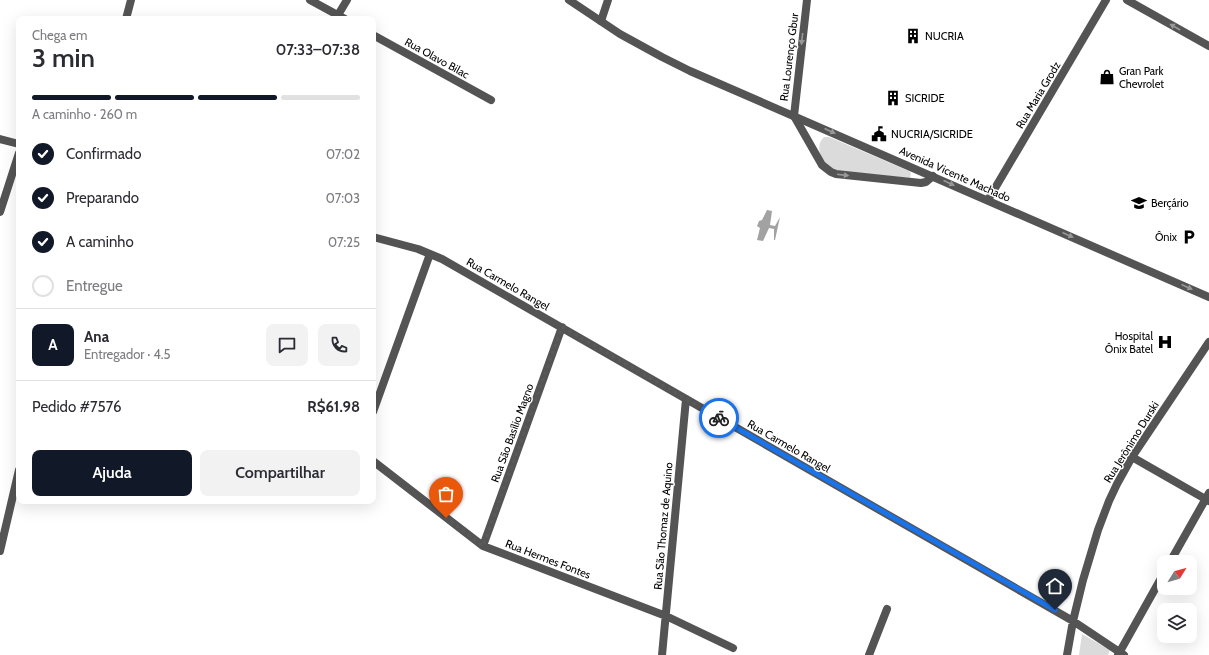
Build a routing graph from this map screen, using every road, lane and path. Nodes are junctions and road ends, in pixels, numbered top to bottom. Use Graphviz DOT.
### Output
graph roads {
  1 [pos="130,0"];
  2 [pos="310,0"];
  3 [pos="347,0"];
  4 [pos="568,0"];
  5 [pos="608,0"];
  6 [pos="807,0"];
  7 [pos="1106,0"];
  8 [pos="1127,0"];
  9 [pos="127,16"];
  10 [pos="339,16"];
  11 [pos="341,16"];
  12 [pos="601,21"];
  13 [pos="376,37"];
  14 [pos="1209,46"];
  15 [pos="491,100"];
  16 [pos="794,116"];
  17 [pos="0,139"];
  18 [pos="16,143"];
  19 [pos="16,162"];
  20 [pos="933,176"];
  21 [pos="988,200"];
  22 [pos="0,212"];
  23 [pos="376,238"];
  24 [pos="430,254"];
  25 [pos="1209,297"];
  26 [pos="562,327"];
  27 [pos="1209,342"];
  28 [pos="686,399"];
  29 [pos="376,404"];
  30 [pos="1132,457"];
  31 [pos="376,463"];
  32 [pos="16,483"];
  33 [pos="1208,497"];
  34 [pos="483,546"];
  35 [pos="0,551"];
  36 [pos="1174,555"];
  37 [pos="1157,586"];
  38 [pos="887,609"];
  39 [pos="666,616"];
  40 [pos="1073,621"];
  41 [pos="733,648"];
  42 [pos="1120,654"];
  43 [pos="662,655"];
  44 [pos="869,655"];
  45 [pos="1067,655"];
  1 -- 9 [label="street"];
  2 -- 10 [label="street"];
  3 -- 11 [label="street"];
  4 -- 12 [label="street, Avenida Vicente Machado"];
  5 -- 12 [label="street"];
  6 -- 16 [label="street, Rua Lourenço Gbur, one-way"];
  7 -- 21 [label="street, Rua Maria Grodz"];
  14 -- 8 [label="street, one-way"];
  12 -- 16 [label="street, Avenida Vicente Machado"];
  13 -- 15 [label="street, Rua Olavo Bilac"];
  16 -- 20 [label="street, Avenida Vicente Machado, one-way"];
  16 -- 20 [label="street, one-way"];
  17 -- 18 [label="street"];
  19 -- 22 [label="street"];
  20 -- 21 [label="street, Avenida Vicente Machado, one-way"];
  21 -- 25 [label="street, Avenida Vicente Machado, one-way"];
  23 -- 24 [label="street, Rua Carmelo Rangel"];
  24 -- 26 [label="street, Rua Carmelo Rangel"];
  24 -- 29 [label="street"];
  26 -- 28 [label="street, Rua Carmelo Rangel"];
  26 -- 34 [label="street, Rua São Basílio Magno"];
  27 -- 30 [label="street, Rua Jerônimo Durski"];
  28 -- 39 [label="street, Rua São Thomaz de Aquino"];
  28 -- 40 [label="street, Rua Carmelo Rangel"];
  30 -- 33 [label="street"];
  30 -- 40 [label="street, Rua Jerônimo Durski"];
  31 -- 34 [label="street, Rua Hermes Fontes"];
  32 -- 35 [label="street"];
  33 -- 36 [label="street"];
  34 -- 39 [label="street, Rua Hermes Fontes"];
  37 -- 42 [label="street"];
  38 -- 44 [label="street"];
  39 -- 41 [label="street, Rua Hermes Fontes"];
  39 -- 43 [label="street, Rua São Thomaz de Aquino"];
  40 -- 42 [label="street, Rua Carmelo Rangel"];
  40 -- 45 [label="street, Rua Jerônimo Durski"];
}
